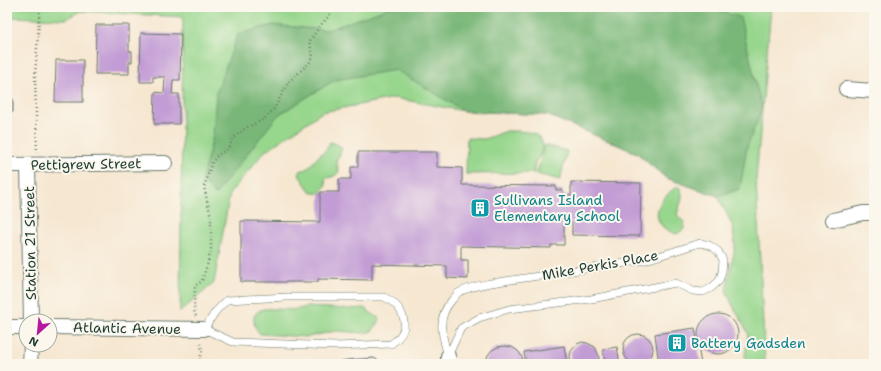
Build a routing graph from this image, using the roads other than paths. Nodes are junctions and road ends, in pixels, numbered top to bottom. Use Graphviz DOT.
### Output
graph roads {
  1 [pos="846,89"];
  2 [pos="874,91"];
  3 [pos="165,163"];
  4 [pos="7,165"];
  5 [pos="33,165"];
  6 [pos="874,213"];
  7 [pos="833,220"];
  8 [pos="31,313"];
  9 [pos="7,327"];
  10 [pos="18,327"];
  11 [pos="58,327"];
  12 [pos="200,329"];
  13 [pos="31,353"];
  14 [pos="448,360"];
  15 [pos="30,364"];
  1 -- 2 [label="street"];
  3 -- 5 [label="street, Pettigrew Street"];
  4 -- 5 [label="street, Pettigrew Street"];
  5 -- 8 [label="street, Station 21 Street"];
  6 -- 7 [label="street"];
  9 -- 10 [label="street"];
  11 -- 12 [label="street, Atlantic Avenue"];
  12 -- 12 [label="lane"];
  13 -- 15 [label="street"];
  14 -- 14 [label="lane, Mike Perkis Place"];
}
